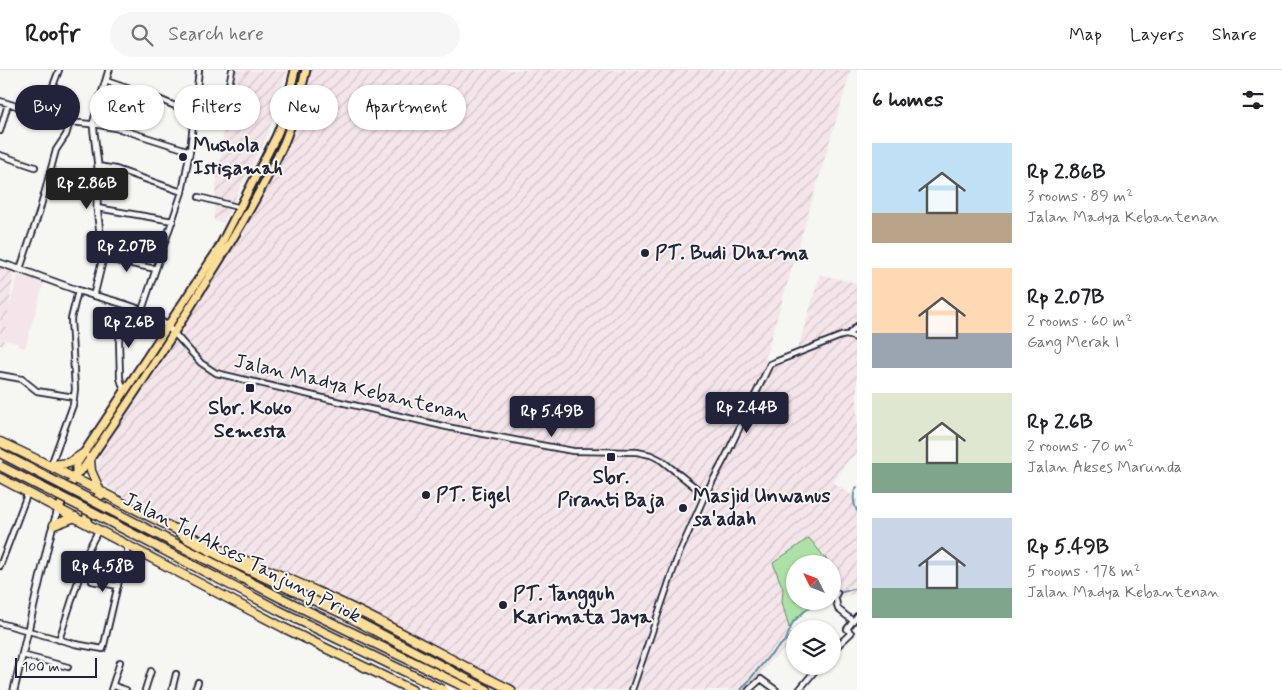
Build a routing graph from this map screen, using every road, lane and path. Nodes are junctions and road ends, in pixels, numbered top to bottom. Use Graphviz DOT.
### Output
graph roads {
  1 [pos="59,70"];
  2 [pos="109,70"];
  3 [pos="199,70"];
  4 [pos="232,70"];
  5 [pos="306,70"];
  6 [pos="293,71"];
  7 [pos="106,81"];
  8 [pos="53,85"];
  9 [pos="105,85"];
  10 [pos="197,85"];
  11 [pos="229,85"];
  12 [pos="0,101"];
  13 [pos="8,104"];
  14 [pos="15,106"];
  15 [pos="174,106"];
  16 [pos="68,130"];
  17 [pos="94,130"];
  18 [pos="123,130"];
  19 [pos="192,130"];
  20 [pos="0,131"];
  21 [pos="190,151"];
  22 [pos="0,155"];
  23 [pos="98,166"];
  24 [pos="36,168"];
  25 [pos="182,192"];
  26 [pos="199,197"];
  27 [pos="97,208"];
  28 [pos="241,208"];
  29 [pos="173,221"];
  30 [pos="102,258"];
  31 [pos="0,263"];
  32 [pos="20,269"];
  33 [pos="156,269"];
  34 [pos="78,290"];
  35 [pos="94,295"];
  36 [pos="131,307"];
  37 [pos="142,310"];
  38 [pos="167,326"];
  39 [pos="857,326"];
  40 [pos="174,333"];
  41 [pos="848,335"];
  42 [pos="857,338"];
  43 [pos="0,375"];
  44 [pos="124,392"];
  45 [pos="74,397"];
  46 [pos="0,442"];
  47 [pos="0,453"];
  48 [pos="87,456"];
  49 [pos="51,465"];
  50 [pos="0,466"];
  51 [pos="76,475"];
  52 [pos="0,478"];
  53 [pos="28,492"];
  54 [pos="102,492"];
  55 [pos="705,495"];
  56 [pos="62,501"];
  57 [pos="58,510"];
  58 [pos="71,516"];
  59 [pos="87,523"];
  60 [pos="54,525"];
  61 [pos="99,529"];
  62 [pos="176,529"];
  63 [pos="128,545"];
  64 [pos="2,555"];
  65 [pos="0,566"];
  66 [pos="92,581"];
  67 [pos="118,586"];
  68 [pos="839,610"];
  69 [pos="857,616"];
  70 [pos="853,621"];
  71 [pos="0,622"];
  72 [pos="28,630"];
  73 [pos="59,640"];
  74 [pos="841,642"];
  75 [pos="22,655"];
  76 [pos="120,662"];
  77 [pos="68,666"];
  78 [pos="151,671"];
  79 [pos="176,674"];
  80 [pos="812,675"];
  81 [pos="198,682"];
  82 [pos="113,688"];
  83 [pos="14,690"];
  84 [pos="126,690"];
  85 [pos="145,690"];
  86 [pos="172,690"];
  87 [pos="195,690"];
  88 [pos="412,690"];
  89 [pos="443,690"];
  90 [pos="471,690"];
  91 [pos="488,690"];
  92 [pos="511,690"];
  93 [pos="632,690"];
  94 [pos="749,690"];
  95 [pos="776,690"];
  96 [pos="799,690"];
  1 -- 8 [label="street"];
  2 -- 7 [label="street"];
  3 -- 10 [label="street"];
  4 -- 11 [label="street"];
  5 -- 40 [label="main road"];
  6 -- 28 [label="main road"];
  7 -- 9 [label="street"];
  7 -- 15 [label="street"];
  12 -- 13 [label="street"];
  13 -- 14 [label="street"];
  13 -- 20 [label="street"];
  16 -- 32 [label="street"];
  17 -- 23 [label="street"];
  18 -- 21 [label="street"];
  19 -- 21 [label="street"];
  21 -- 25 [label="street"];
  22 -- 24 [label="street"];
  23 -- 25 [label="street"];
  23 -- 27 [label="street"];
  25 -- 29 [label="street"];
  26 -- 28 [label="street"];
  27 -- 29 [label="street"];
  27 -- 30 [label="street"];
  28 -- 38 [label="main road"];
  29 -- 33 [label="street"];
  30 -- 33 [label="street"];
  30 -- 35 [label="street"];
  31 -- 32 [label="street, Jalan Madya Kebantenan"];
  32 -- 34 [label="street, Jalan Madya Kebantenan"];
  33 -- 37 [label="street"];
  34 -- 35 [label="street, Jalan Madya Kebantenan"];
  34 -- 45 [label="street"];
  35 -- 36 [label="street, Jalan Madya Kebantenan"];
  36 -- 37 [label="street, Jalan Madya Kebantenan"];
  36 -- 44 [label="street"];
  37 -- 38 [label="street, Jalan Madya Kebantenan"];
  38 -- 40 [label="street, Jalan Madya Kebantenan"];
  38 -- 44 [label="main road"];
  39 -- 41 [label="street"];
  40 -- 48 [label="main road"];
  40 -- 55 [label="street, Jalan Madya Kebantenan"];
  41 -- 42 [label="street"];
  41 -- 55 [label="street"];
  43 -- 45 [label="street"];
  44 -- 48 [label="main road"];
  45 -- 49 [label="street"];
  46 -- 49 [label="highway"];
  47 -- 90 [label="highway, Jalan Tol Akses Tanjung Priok, bridge"];
  48 -- 49 [label="highway"];
  48 -- 51 [label="main road"];
  48 -- 54 [label="highway"];
  49 -- 51 [label="highway"];
  50 -- 89 [label="highway, Jalan Tol Akses Tanjung Priok, bridge"];
  51 -- 54 [label="highway"];
  51 -- 56 [label="main road"];
  52 -- 53 [label="highway"];
  53 -- 57 [label="highway"];
  53 -- 64 [label="street"];
  54 -- 59 [label="highway"];
  54 -- 62 [label="highway"];
  55 -- 93 [label="street"];
  56 -- 57 [label="main road"];
  56 -- 58 [label="highway"];
  57 -- 58 [label="highway"];
  57 -- 60 [label="street"];
  58 -- 59 [label="highway"];
  58 -- 60 [label="highway"];
  59 -- 61 [label="highway"];
  60 -- 72 [label="street"];
  61 -- 63 [label="highway"];
  61 -- 73 [label="street"];
  62 -- 91 [label="highway"];
  62 -- 92 [label="highway"];
  63 -- 67 [label="street"];
  63 -- 88 [label="highway"];
  64 -- 65 [label="street"];
  66 -- 67 [label="street"];
  67 -- 73 [label="street"];
  68 -- 70 [label="street"];
  69 -- 70 [label="street"];
  70 -- 74 [label="street"];
  71 -- 72 [label="street"];
  72 -- 73 [label="street"];
  72 -- 75 [label="street"];
  75 -- 77 [label="street"];
  75 -- 83 [label="street"];
  76 -- 82 [label="street"];
  78 -- 85 [label="street"];
  79 -- 86 [label="street"];
  80 -- 96 [label="street"];
  81 -- 87 [label="street"];
  82 -- 84 [label="street"];
  94 -- 95 [label="street"];
}
